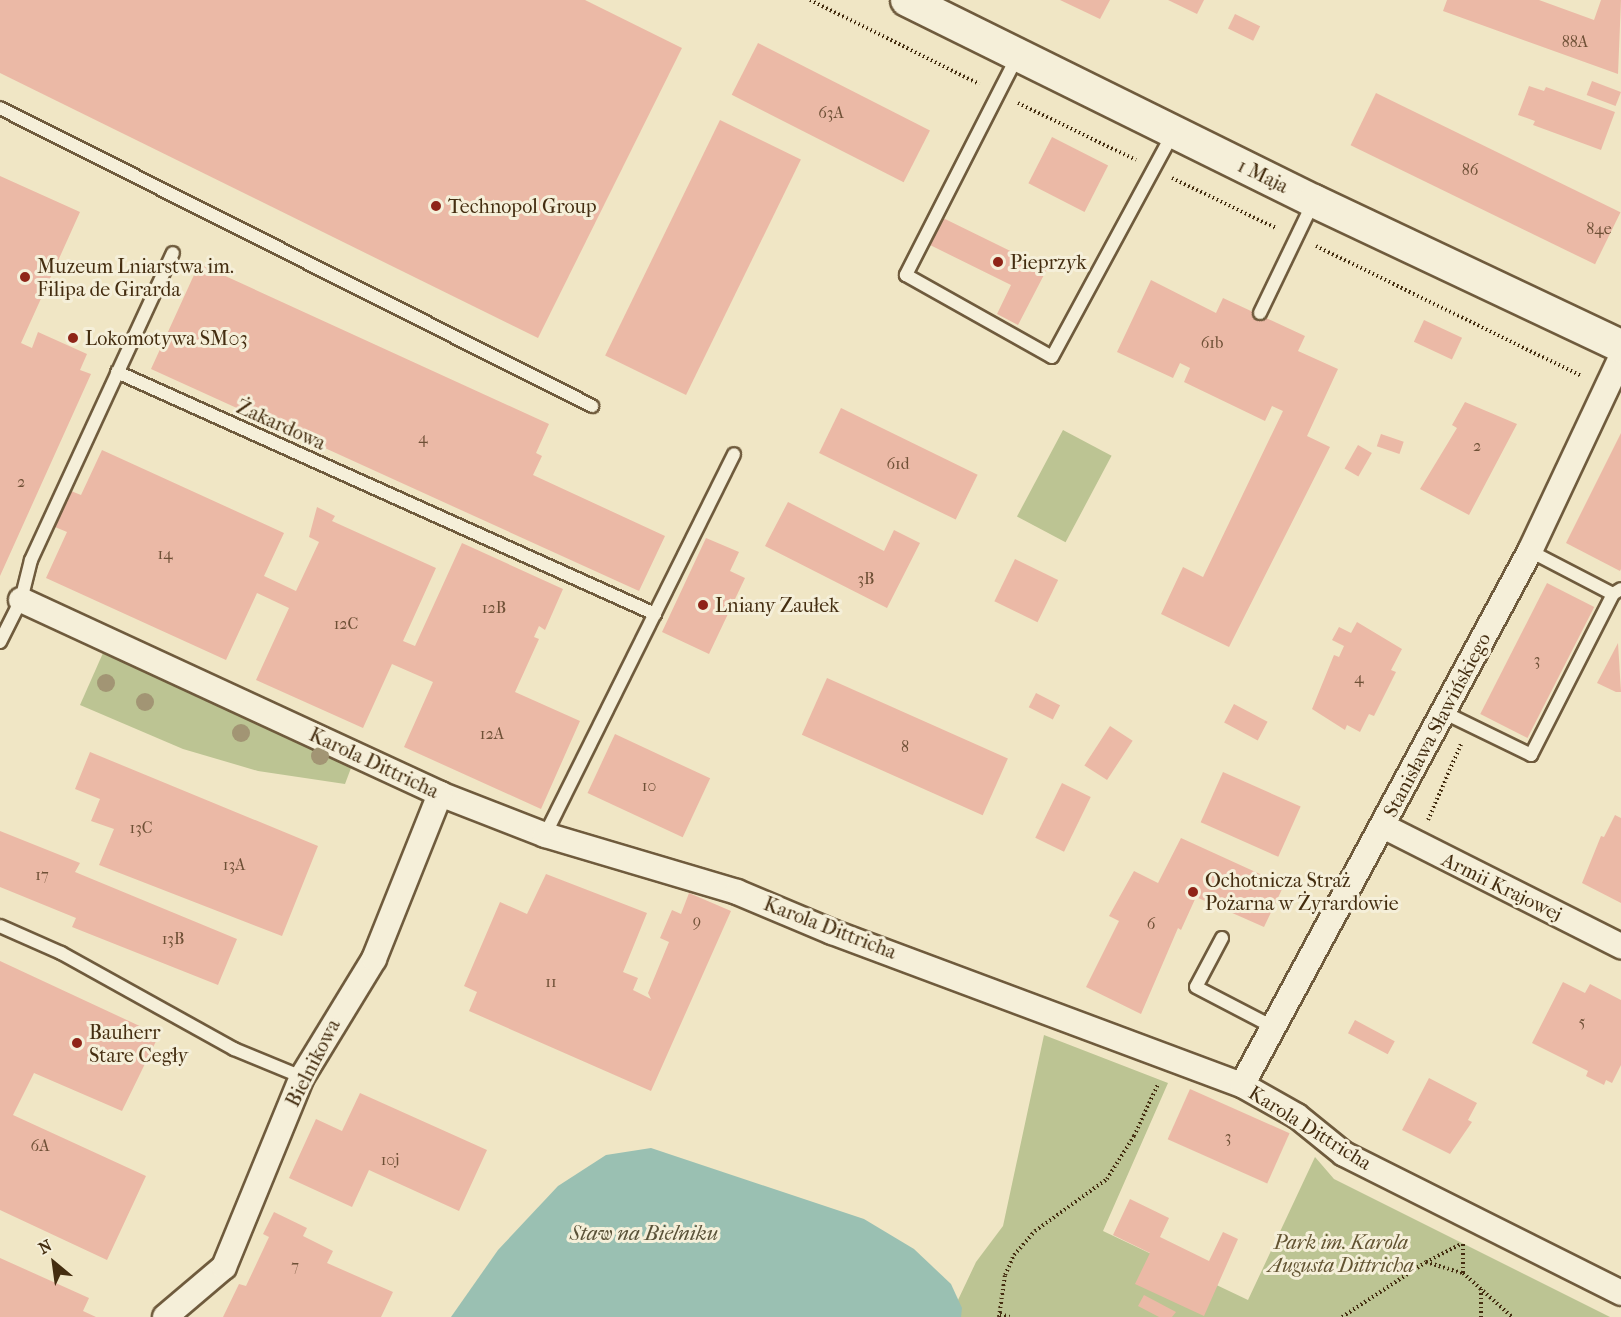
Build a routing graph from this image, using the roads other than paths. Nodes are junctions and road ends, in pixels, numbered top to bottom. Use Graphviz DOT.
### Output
graph roads {
  1 [pos="918,2"];
  2 [pos="1019,54"];
  3 [pos="0,108"];
  4 [pos="1174,131"];
  5 [pos="1314,201"];
  6 [pos="174,253"];
  7 [pos="1260,313"];
  8 [pos="1621,346"];
  9 [pos="1621,358"];
  10 [pos="117,372"];
  11 [pos="592,406"];
  12 [pos="734,454"];
  13 [pos="1530,551"];
  14 [pos="1617,591"];
  15 [pos="21,600"];
  16 [pos="655,614"];
  17 [pos="0,642"];
  18 [pos="1443,712"];
  19 [pos="441,794"];
  20 [pos="1383,826"];
  21 [pos="544,835"];
  22 [pos="0,926"];
  23 [pos="1222,938"];
  24 [pos="1621,946"];
  25 [pos="1273,1027"];
  26 [pos="302,1077"];
  27 [pos="1242,1085"];
  28 [pos="1621,1293"];
  29 [pos="165,1317"];
  1 -- 2 [label="street, 1 Maja"];
  2 -- 4 [label="street, 1 Maja"];
  2 -- 4 [label="lane"];
  3 -- 11 [label="lane"];
  4 -- 5 [label="street, 1 Maja"];
  5 -- 7 [label="lane"];
  5 -- 8 [label="street, 1 Maja"];
  6 -- 10 [label="lane"];
  9 -- 13 [label="street, Stanisława Sławińskiego"];
  10 -- 15 [label="lane"];
  10 -- 16 [label="lane, Żakardowa"];
  12 -- 16 [label="lane"];
  13 -- 14 [label="lane"];
  13 -- 18 [label="street, Stanisława Sławińskiego"];
  14 -- 18 [label="lane"];
  15 -- 17 [label="lane"];
  15 -- 19 [label="street, Karola Dittricha"];
  16 -- 21 [label="lane"];
  18 -- 20 [label="street, Stanisława Sławińskiego"];
  19 -- 21 [label="street, Karola Dittricha"];
  19 -- 26 [label="street, Bielnikowa"];
  20 -- 24 [label="street, Armii Krajowej"];
  20 -- 25 [label="street, Stanisława Sławińskiego"];
  21 -- 27 [label="street, Karola Dittricha"];
  22 -- 26 [label="lane"];
  23 -- 25 [label="lane"];
  25 -- 27 [label="street, Stanisława Sławińskiego"];
  26 -- 29 [label="street, Bielnikowa"];
  27 -- 28 [label="street, Karola Dittricha"];
}
